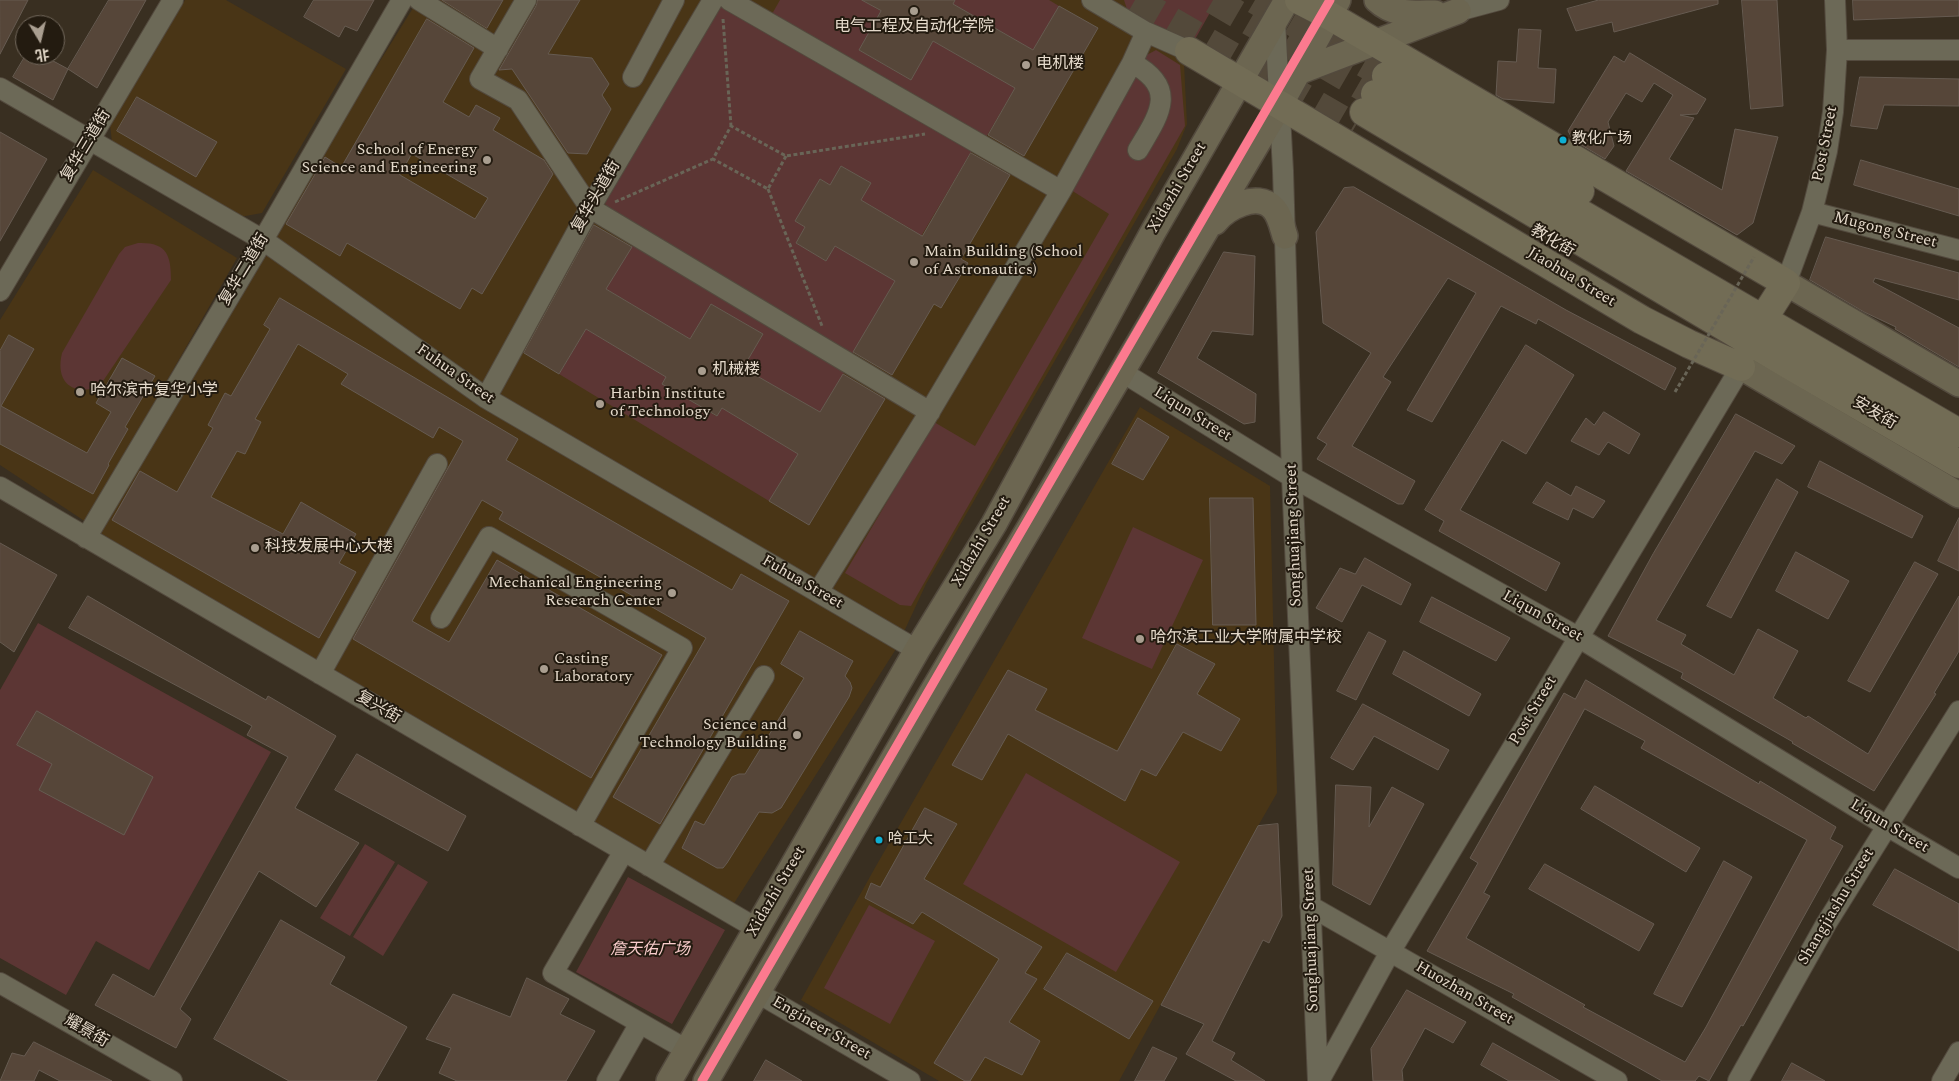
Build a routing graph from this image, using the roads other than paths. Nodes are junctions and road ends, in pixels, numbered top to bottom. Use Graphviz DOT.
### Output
graph roads {
  1 [pos="173,0"];
  2 [pos="402,0"];
  3 [pos="419,0"];
  4 [pos="526,0"];
  5 [pos="674,0"];
  6 [pos="1092,0"];
  7 [pos="1299,0"];
  8 [pos="1377,0"];
  9 [pos="1499,0"];
  10 [pos="1835,0"];
  11 [pos="721,5"];
  12 [pos="1334,8"];
  13 [pos="1281,10"];
  14 [pos="1458,11"];
  15 [pos="1146,32"];
  16 [pos="652,42"];
  17 [pos="1374,42"];
  18 [pos="498,49"];
  19 [pos="1837,50"];
  20 [pos="1959,50"];
  21 [pos="1189,51"];
  22 [pos="680,55"];
  23 [pos="1132,63"];
  24 [pos="1298,72"];
  25 [pos="633,77"];
  26 [pos="1239,80"];
  27 [pos="0,88"];
  28 [pos="1280,105"];
  29 [pos="90,139"];
  30 [pos="1138,150"];
  31 [pos="1061,191"];
  32 [pos="590,208"];
  33 [pos="1812,212"];
  34 [pos="1285,236"];
  35 [pos="263,240"];
  36 [pos="1194,248"];
  37 [pos="1959,250"];
  38 [pos="0,291"];
  39 [pos="1774,303"];
  40 [pos="1748,356"];
  41 [pos="1789,365"];
  42 [pos="1122,372"];
  43 [pos="1959,384"];
  44 [pos="486,398"];
  45 [pos="930,412"];
  46 [pos="1959,433"];
  47 [pos="437,464"];
  48 [pos="1959,464"];
  49 [pos="1292,477"];
  50 [pos="0,487"];
  51 [pos="1959,495"];
  52 [pos="86,538"];
  53 [pos="818,592"];
  54 [pos="441,618"];
  55 [pos="1578,637"];
  56 [pos="917,650"];
  57 [pos="320,674"];
  58 [pos="764,676"];
  59 [pos="1959,711"];
  60 [pos="580,826"];
  61 [pos="1887,826"];
  62 [pos="624,852"];
  63 [pos="649,866"];
  64 [pos="1959,868"];
  65 [pos="1310,906"];
  66 [pos="756,928"];
  67 [pos="1390,952"];
  68 [pos="2,988"];
  69 [pos="758,993"];
  70 [pos="640,1024"];
  71 [pos="686,1050"];
  72 [pos="1959,1052"];
  73 [pos="172,1081"];
  74 [pos="608,1081"];
  75 [pos="669,1081"];
  76 [pos="706,1081"];
  77 [pos="910,1081"];
  78 [pos="1318,1081"];
  79 [pos="1617,1081"];
  80 [pos="1738,1081"];
  81 [pos="1942,1081"];
  1 -- 29 [label="street, 复华三道街"];
  2 -- 35 [label="street, 复华二道街"];
  3 -- 18 [label="street"];
  4 -- 18 [label="street"];
  5 -- 16 [label="street"];
  6 -- 15 [label="street"];
  7 -- 12 [label="highway, Jiaohua Street"];
  8 -- 14 [label="main road"];
  9 -- 14 [label="street"];
  10 -- 19 [label="street, Post Street"];
  11 -- 22 [label="street, 复华头道街"];
  11 -- 31 [label="street"];
  12 -- 17 [label="highway, Jiaohua Street"];
  12 -- 24 [label="main road, Xidazhi Street"];
  13 -- 26 [label="main road, Xidazhi Street"];
  13 -- 28 [label="street, Songhuajiang Street"];
  14 -- 17 [label="main road"];
  15 -- 21 [label="street"];
  15 -- 23 [label="street"];
  16 -- 22 [label="street"];
  16 -- 25 [label="street"];
  17 -- 24 [label="main road"];
  17 -- 39 [label="highway, Jiaohua Street"];
  18 -- 32 [label="street"];
  19 -- 20 [label="street"];
  19 -- 33 [label="street, Post Street"];
  21 -- 26 [label="highway, Jiaohua Street"];
  22 -- 32 [label="street, 复华头道街"];
  23 -- 30 [label="street"];
  23 -- 31 [label="street"];
  24 -- 28 [label="main road, Xidazhi Street"];
  26 -- 28 [label="highway, Jiaohua Street"];
  26 -- 56 [label="main road, Xidazhi Street"];
  27 -- 29 [label="street, Fuhua Street"];
  28 -- 34 [label="street, Songhuajiang Street"];
  28 -- 36 [label="main road, Xidazhi Street"];
  28 -- 40 [label="highway, Jiaohua Street"];
  29 -- 35 [label="street, Fuhua Street"];
  29 -- 38 [label="street, 复华三道街"];
  31 -- 45 [label="street"];
  32 -- 44 [label="street, 复华头道街"];
  32 -- 45 [label="street"];
  33 -- 37 [label="street, Mugong Street"];
  33 -- 39 [label="street, Post Street"];
  34 -- 36 [label="main road"];
  34 -- 49 [label="street, Songhuajiang Street"];
  35 -- 44 [label="street, Fuhua Street"];
  35 -- 52 [label="street, 复华二道街"];
  36 -- 42 [label="main road, Xidazhi Street"];
  39 -- 40 [label="highway, Jiaohua Street"];
  39 -- 43 [label="main road, Jiaohua Street"];
  39 -- 46 [label="highway, 安发街"];
  40 -- 41 [label="highway, Jiaohua Street"];
  40 -- 51 [label="main road, Jiaohua Street"];
  40 -- 55 [label="street, Post Street"];
  41 -- 48 [label="highway, 安发街"];
  42 -- 49 [label="street, Liqun Street"];
  42 -- 69 [label="main road, Xidazhi Street"];
  44 -- 53 [label="street, Fuhua Street"];
  45 -- 53 [label="street"];
  47 -- 57 [label="street"];
  49 -- 55 [label="street, Liqun Street"];
  49 -- 65 [label="street, Songhuajiang Street"];
  50 -- 52 [label="street, 复兴街"];
  52 -- 57 [label="street, 复兴街"];
  53 -- 56 [label="street, Fuhua Street"];
  54 -- 60 [label="street"];
  55 -- 61 [label="street, Liqun Street"];
  55 -- 67 [label="street, Post Street"];
  56 -- 66 [label="main road, Xidazhi Street"];
  57 -- 60 [label="street, 复兴街"];
  58 -- 63 [label="street"];
  59 -- 61 [label="street, Shangjiashu Street"];
  60 -- 62 [label="street, 复兴街"];
  61 -- 64 [label="street, Liqun Street"];
  61 -- 80 [label="street, Shangjiashu Street"];
  62 -- 63 [label="street, 复兴街"];
  62 -- 70 [label="street"];
  63 -- 66 [label="street, 复兴街"];
  65 -- 67 [label="street, Huozhan Street"];
  65 -- 78 [label="street, Songhuajiang Street"];
  66 -- 71 [label="main road, Xidazhi Street"];
  67 -- 78 [label="street, Post Street"];
  67 -- 79 [label="street, Huozhan Street"];
  68 -- 73 [label="street, 耀景街"];
  69 -- 76 [label="main road, Xidazhi Street"];
  69 -- 77 [label="street, Engineer Street"];
  70 -- 71 [label="street"];
  70 -- 74 [label="street"];
  71 -- 75 [label="main road, Xidazhi Street"];
  72 -- 81 [label="street"];
}
